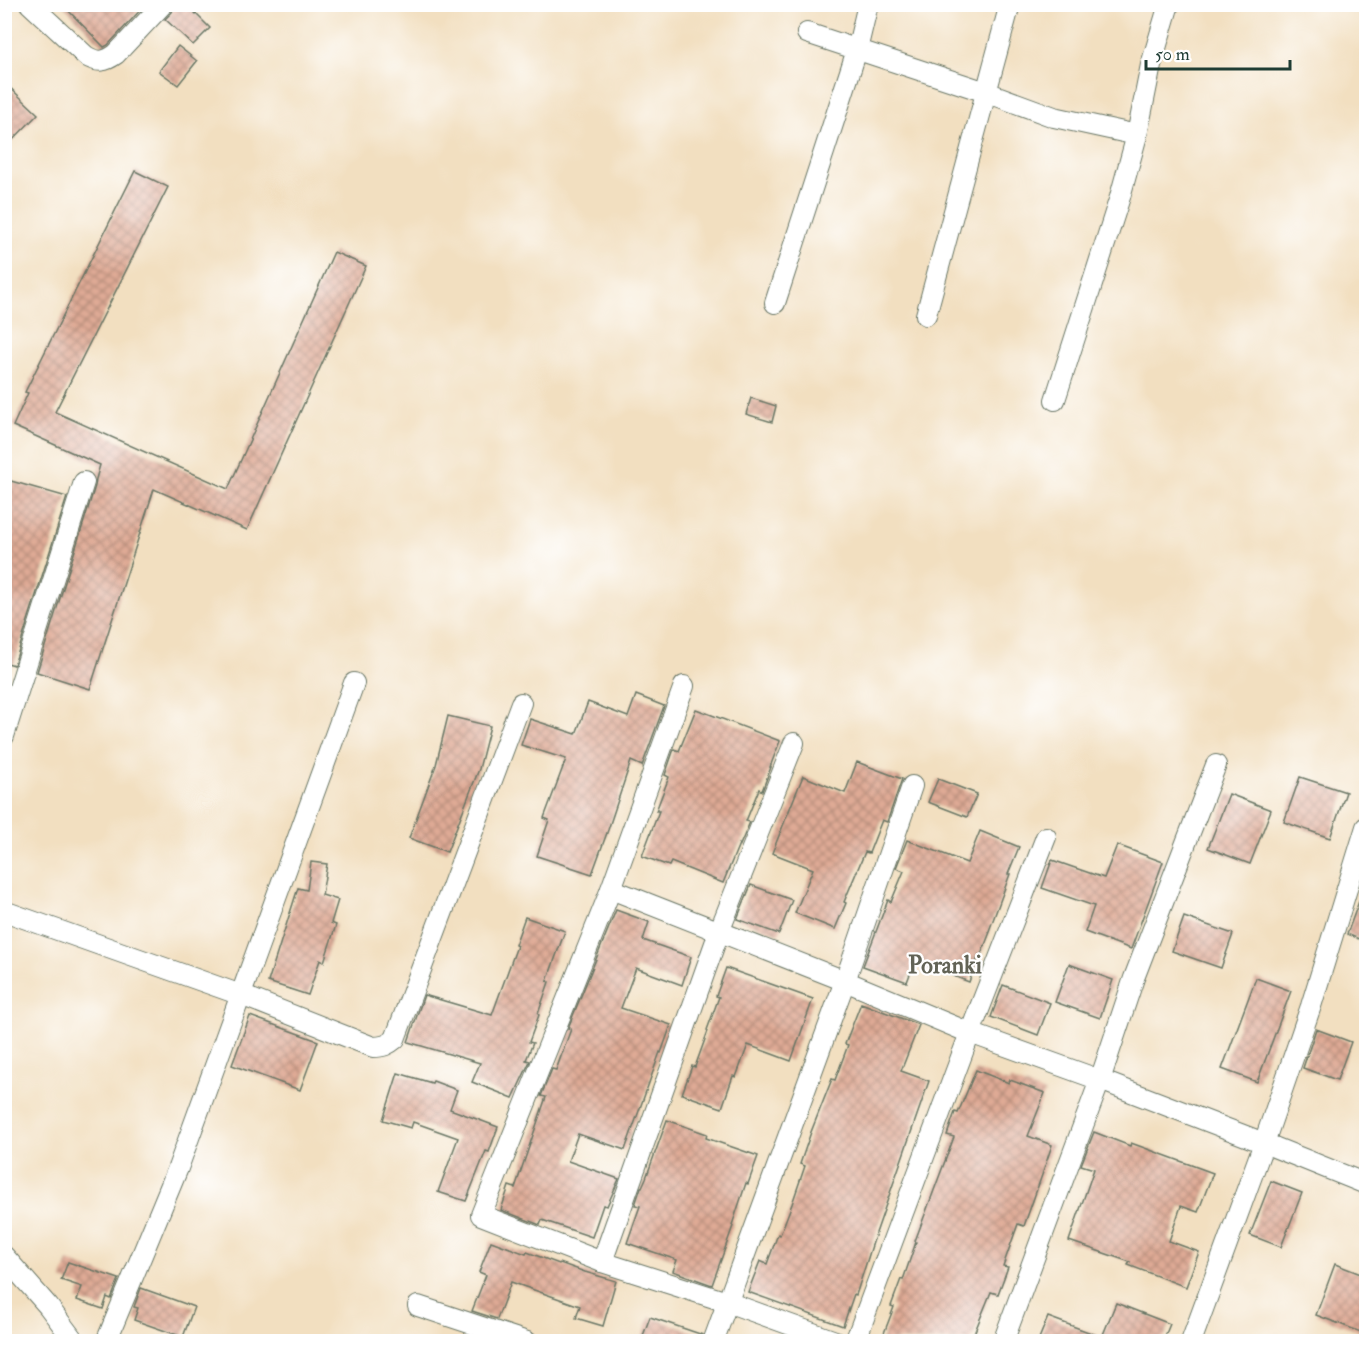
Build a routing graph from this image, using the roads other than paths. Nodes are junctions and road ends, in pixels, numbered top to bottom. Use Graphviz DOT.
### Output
graph roads {
  1 [pos="30,4"];
  2 [pos="163,4"];
  3 [pos="868,4"];
  4 [pos="1010,4"];
  5 [pos="1170,4"];
  6 [pos="807,33"];
  7 [pos="857,50"];
  8 [pos="987,93"];
  9 [pos="1137,135"];
  10 [pos="775,303"];
  11 [pos="926,315"];
  12 [pos="1055,400"];
  13 [pos="84,482"];
  14 [pos="354,683"];
  15 [pos="684,687"];
  16 [pos="521,703"];
  17 [pos="4,736"];
  18 [pos="794,743"];
  19 [pos="1216,765"];
  20 [pos="912,786"];
  21 [pos="1366,827"];
  22 [pos="1046,837"];
  23 [pos="611,890"];
  24 [pos="4,911"];
  25 [pos="720,932"];
  26 [pos="845,981"];
  27 [pos="241,995"];
  28 [pos="970,1033"];
  29 [pos="1100,1080"];
  30 [pos="1264,1143"];
  31 [pos="1366,1184"];
  32 [pos="4,1256"];
  33 [pos="602,1262"];
  34 [pos="727,1302"];
  35 [pos="418,1306"];
  36 [pos="75,1341"];
  37 [pos="106,1341"];
  38 [pos="527,1341"];
  39 [pos="713,1341"];
  40 [pos="838,1341"];
  41 [pos="855,1341"];
  42 [pos="1003,1341"];
  43 [pos="1191,1341"];
  1 -- 2 [label="street"];
  3 -- 7 [label="street"];
  4 -- 8 [label="street"];
  5 -- 9 [label="street"];
  6 -- 7 [label="street"];
  7 -- 8 [label="street"];
  7 -- 10 [label="street"];
  8 -- 9 [label="street"];
  8 -- 11 [label="street"];
  9 -- 12 [label="street"];
  13 -- 17 [label="street"];
  14 -- 27 [label="street"];
  15 -- 23 [label="street"];
  16 -- 27 [label="street"];
  18 -- 25 [label="street"];
  19 -- 29 [label="street"];
  20 -- 26 [label="street"];
  21 -- 30 [label="street"];
  22 -- 28 [label="street"];
  23 -- 25 [label="street"];
  23 -- 33 [label="street"];
  24 -- 27 [label="street"];
  25 -- 26 [label="street"];
  25 -- 33 [label="street"];
  26 -- 28 [label="street"];
  26 -- 34 [label="street"];
  27 -- 37 [label="street"];
  28 -- 29 [label="street"];
  28 -- 41 [label="street"];
  29 -- 30 [label="street"];
  29 -- 42 [label="street"];
  30 -- 31 [label="street"];
  30 -- 43 [label="street"];
  32 -- 36 [label="street"];
  33 -- 34 [label="street"];
  34 -- 39 [label="street"];
  34 -- 40 [label="street"];
  35 -- 38 [label="street"];
}
